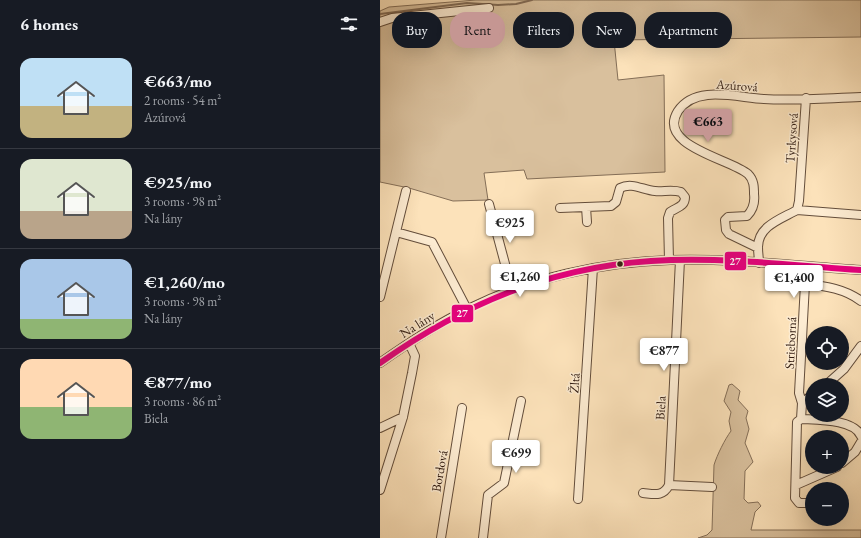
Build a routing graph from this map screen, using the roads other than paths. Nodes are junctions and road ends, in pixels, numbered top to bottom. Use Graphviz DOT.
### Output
graph roads {
  1 [pos="489,8"];
  2 [pos="380,22"];
  3 [pos="861,96"];
  4 [pos="806,98"];
  5 [pos="406,191"];
  6 [pos="489,204"];
  7 [pos="586,207"];
  8 [pos="560,208"];
  9 [pos="797,210"];
  10 [pos="861,214"];
  11 [pos="587,222"];
  12 [pos="396,232"];
  13 [pos="758,248"];
  14 [pos="669,260"];
  15 [pos="680,260"];
  16 [pos="759,263"];
  17 [pos="806,266"];
  18 [pos="593,268"];
  19 [pos="861,270"];
  20 [pos="806,284"];
  21 [pos="512,290"];
  22 [pos="380,296"];
  23 [pos="861,301"];
  24 [pos="467,309"];
  25 [pos="409,343"];
  26 [pos="861,346"];
  27 [pos="380,363"];
  28 [pos="834,378"];
  29 [pos="521,401"];
  30 [pos="805,401"];
  31 [pos="802,403"];
  32 [pos="462,408"];
  33 [pos="403,417"];
  34 [pos="801,419"];
  35 [pos="380,428"];
  36 [pos="861,436"];
  37 [pos="861,442"];
  38 [pos="849,457"];
  39 [pos="821,474"];
  40 [pos="669,485"];
  41 [pos="796,485"];
  42 [pos="712,487"];
  43 [pos="380,490"];
  44 [pos="643,493"];
  45 [pos="578,498"];
  46 [pos="805,503"];
  47 [pos="441,538"];
  48 [pos="483,538"];
  1 -- 2 [label="street"];
  3 -- 4 [label="street, Tyrkysová"];
  4 -- 9 [label="street, Tyrkysová"];
  4 -- 13 [label="street, Azúrová"];
  5 -- 12 [label="street"];
  6 -- 21 [label="street"];
  7 -- 8 [label="street"];
  7 -- 11 [label="street"];
  7 -- 14 [label="street"];
  9 -- 10 [label="street"];
  9 -- 13 [label="street"];
  12 -- 22 [label="street"];
  12 -- 24 [label="street"];
  13 -- 16 [label="street"];
  14 -- 15 [label="street, Na lány"];
  14 -- 18 [label="street, Na lány"];
  15 -- 16 [label="street, Na lány"];
  15 -- 40 [label="street, Biela"];
  16 -- 17 [label="street, Na lány"];
  17 -- 19 [label="street, Na lány"];
  17 -- 20 [label="street, Strieborná"];
  18 -- 21 [label="street, Na lány"];
  18 -- 45 [label="street, Žltá"];
  20 -- 23 [label="street"];
  20 -- 31 [label="street, Strieborná"];
  21 -- 24 [label="street, Na lány"];
  24 -- 25 [label="street, Na lány"];
  25 -- 27 [label="street, Na lány"];
  25 -- 33 [label="street"];
  26 -- 28 [label="street"];
  29 -- 48 [label="street"];
  30 -- 31 [label="street"];
  31 -- 34 [label="street, Strieborná"];
  32 -- 47 [label="street, Bordová"];
  33 -- 35 [label="street"];
  33 -- 43 [label="street"];
  34 -- 36 [label="street"];
  34 -- 41 [label="street, Strieborná"];
  37 -- 38 [label="street"];
  39 -- 41 [label="street"];
  40 -- 42 [label="street"];
  40 -- 44 [label="street"];
  41 -- 46 [label="street, Strieborná"];
}
